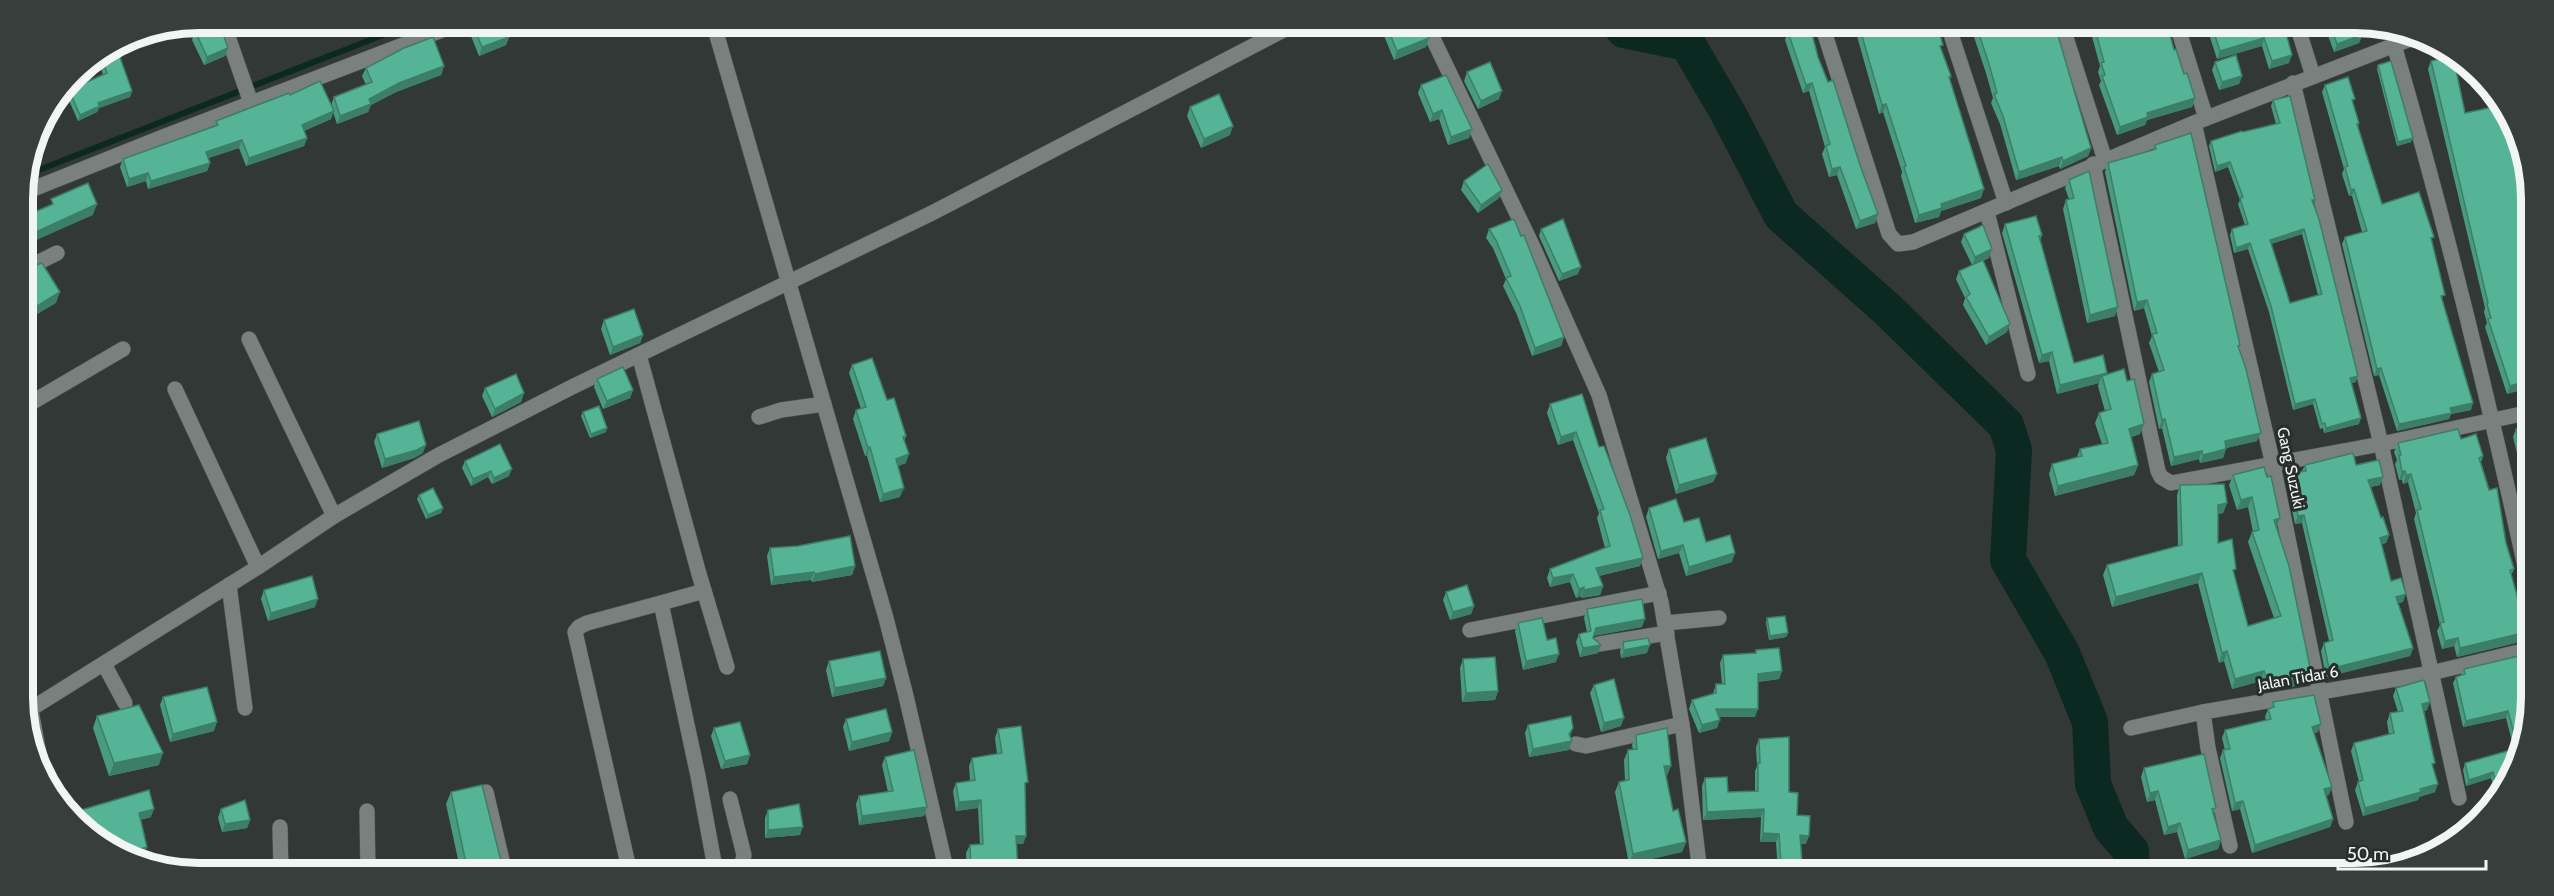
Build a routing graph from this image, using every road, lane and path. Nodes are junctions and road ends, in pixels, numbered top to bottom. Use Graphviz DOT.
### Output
graph roads {
  1 [pos="228,33"];
  2 [pos="431,33"];
  3 [pos="716,33"];
  4 [pos="1278,33"];
  5 [pos="1430,33"];
  6 [pos="1825,33"];
  7 [pos="1951,33"];
  8 [pos="2064,33"];
  9 [pos="2179,33"];
  10 [pos="2299,33"];
  11 [pos="2403,41"];
  12 [pos="2394,45"];
  13 [pos="2313,76"];
  14 [pos="2293,83"];
  15 [pos="249,95"];
  16 [pos="2200,121"];
  17 [pos="2099,162"];
  18 [pos="33,189"];
  19 [pos="2006,203"];
  20 [pos="1987,212"];
  21 [pos="57,253"];
  22 [pos="33,265"];
  23 [pos="790,283"];
  24 [pos="249,339"];
  25 [pos="123,349"];
  26 [pos="639,355"];
  27 [pos="2028,374"];
  28 [pos="175,389"];
  29 [pos="33,402"];
  30 [pos="824,404"];
  31 [pos="2521,414"];
  32 [pos="759,417"];
  33 [pos="2494,420"];
  34 [pos="2381,444"];
  35 [pos="2273,465"];
  36 [pos="334,516"];
  37 [pos="2521,547"];
  38 [pos="258,567"];
  39 [pos="229,585"];
  40 [pos="704,591"];
  41 [pos="1659,593"];
  42 [pos="661,603"];
  43 [pos="1719,618"];
  44 [pos="1666,628"];
  45 [pos="1470,630"];
  46 [pos="1599,644"];
  47 [pos="2521,651"];
  48 [pos="104,664"];
  49 [pos="728,667"];
  50 [pos="2431,673"];
  51 [pos="2320,692"];
  52 [pos="125,703"];
  53 [pos="33,707"];
  54 [pos="245,708"];
  55 [pos="2203,712"];
  56 [pos="1682,724"];
  57 [pos="2131,728"];
  58 [pos="1576,744"];
  59 [pos="486,792"];
  60 [pos="2459,798"];
  61 [pos="730,799"];
  62 [pos="367,811"];
  63 [pos="2346,822"];
  64 [pos="280,827"];
  65 [pos="2230,846"];
  66 [pos="281,863"];
  67 [pos="368,863"];
  68 [pos="503,863"];
  69 [pos="628,863"];
  70 [pos="714,863"];
  71 [pos="742,863"];
  72 [pos="945,863"];
  73 [pos="1699,863"];
  1 -- 15 [label="street"];
  2 -- 15 [label="street"];
  3 -- 23 [label="street"];
  4 -- 23 [label="street"];
  5 -- 41 [label="street"];
  6 -- 20 [label="street"];
  7 -- 19 [label="street"];
  8 -- 17 [label="street"];
  9 -- 16 [label="street, Gang Suzuki"];
  10 -- 13 [label="street"];
  11 -- 12 [label="street"];
  12 -- 13 [label="street"];
  12 -- 33 [label="street"];
  13 -- 14 [label="street"];
  14 -- 16 [label="street"];
  14 -- 34 [label="street"];
  15 -- 18 [label="street"];
  16 -- 17 [label="street"];
  16 -- 35 [label="street, Gang Suzuki"];
  17 -- 19 [label="street"];
  17 -- 35 [label="street"];
  19 -- 20 [label="street"];
  20 -- 27 [label="street"];
  21 -- 22 [label="street"];
  23 -- 26 [label="street"];
  23 -- 30 [label="street"];
  24 -- 36 [label="street"];
  25 -- 29 [label="street"];
  26 -- 36 [label="street"];
  26 -- 40 [label="street"];
  28 -- 38 [label="street"];
  30 -- 32 [label="street"];
  30 -- 72 [label="street"];
  31 -- 33 [label="street"];
  33 -- 34 [label="street"];
  33 -- 37 [label="street"];
  34 -- 35 [label="street"];
  34 -- 50 [label="street"];
  35 -- 51 [label="street, Gang Suzuki"];
  36 -- 38 [label="street"];
  38 -- 39 [label="street"];
  39 -- 48 [label="street"];
  39 -- 54 [label="street"];
  40 -- 42 [label="street"];
  40 -- 49 [label="street"];
  41 -- 44 [label="street"];
  41 -- 45 [label="street"];
  42 -- 69 [label="street"];
  42 -- 70 [label="street"];
  43 -- 44 [label="street"];
  44 -- 46 [label="street"];
  44 -- 56 [label="street"];
  47 -- 50 [label="street, Jalan Tidar 6"];
  48 -- 52 [label="street"];
  48 -- 53 [label="street"];
  50 -- 51 [label="street, Jalan Tidar 6"];
  50 -- 60 [label="street"];
  51 -- 55 [label="street, Jalan Tidar 6"];
  51 -- 63 [label="street, Gang Suzuki"];
  55 -- 57 [label="street, Jalan Tidar 6"];
  55 -- 65 [label="street"];
  56 -- 58 [label="street"];
  56 -- 73 [label="street"];
  59 -- 68 [label="street"];
  61 -- 71 [label="street"];
  62 -- 67 [label="street"];
  64 -- 66 [label="street"];
}
